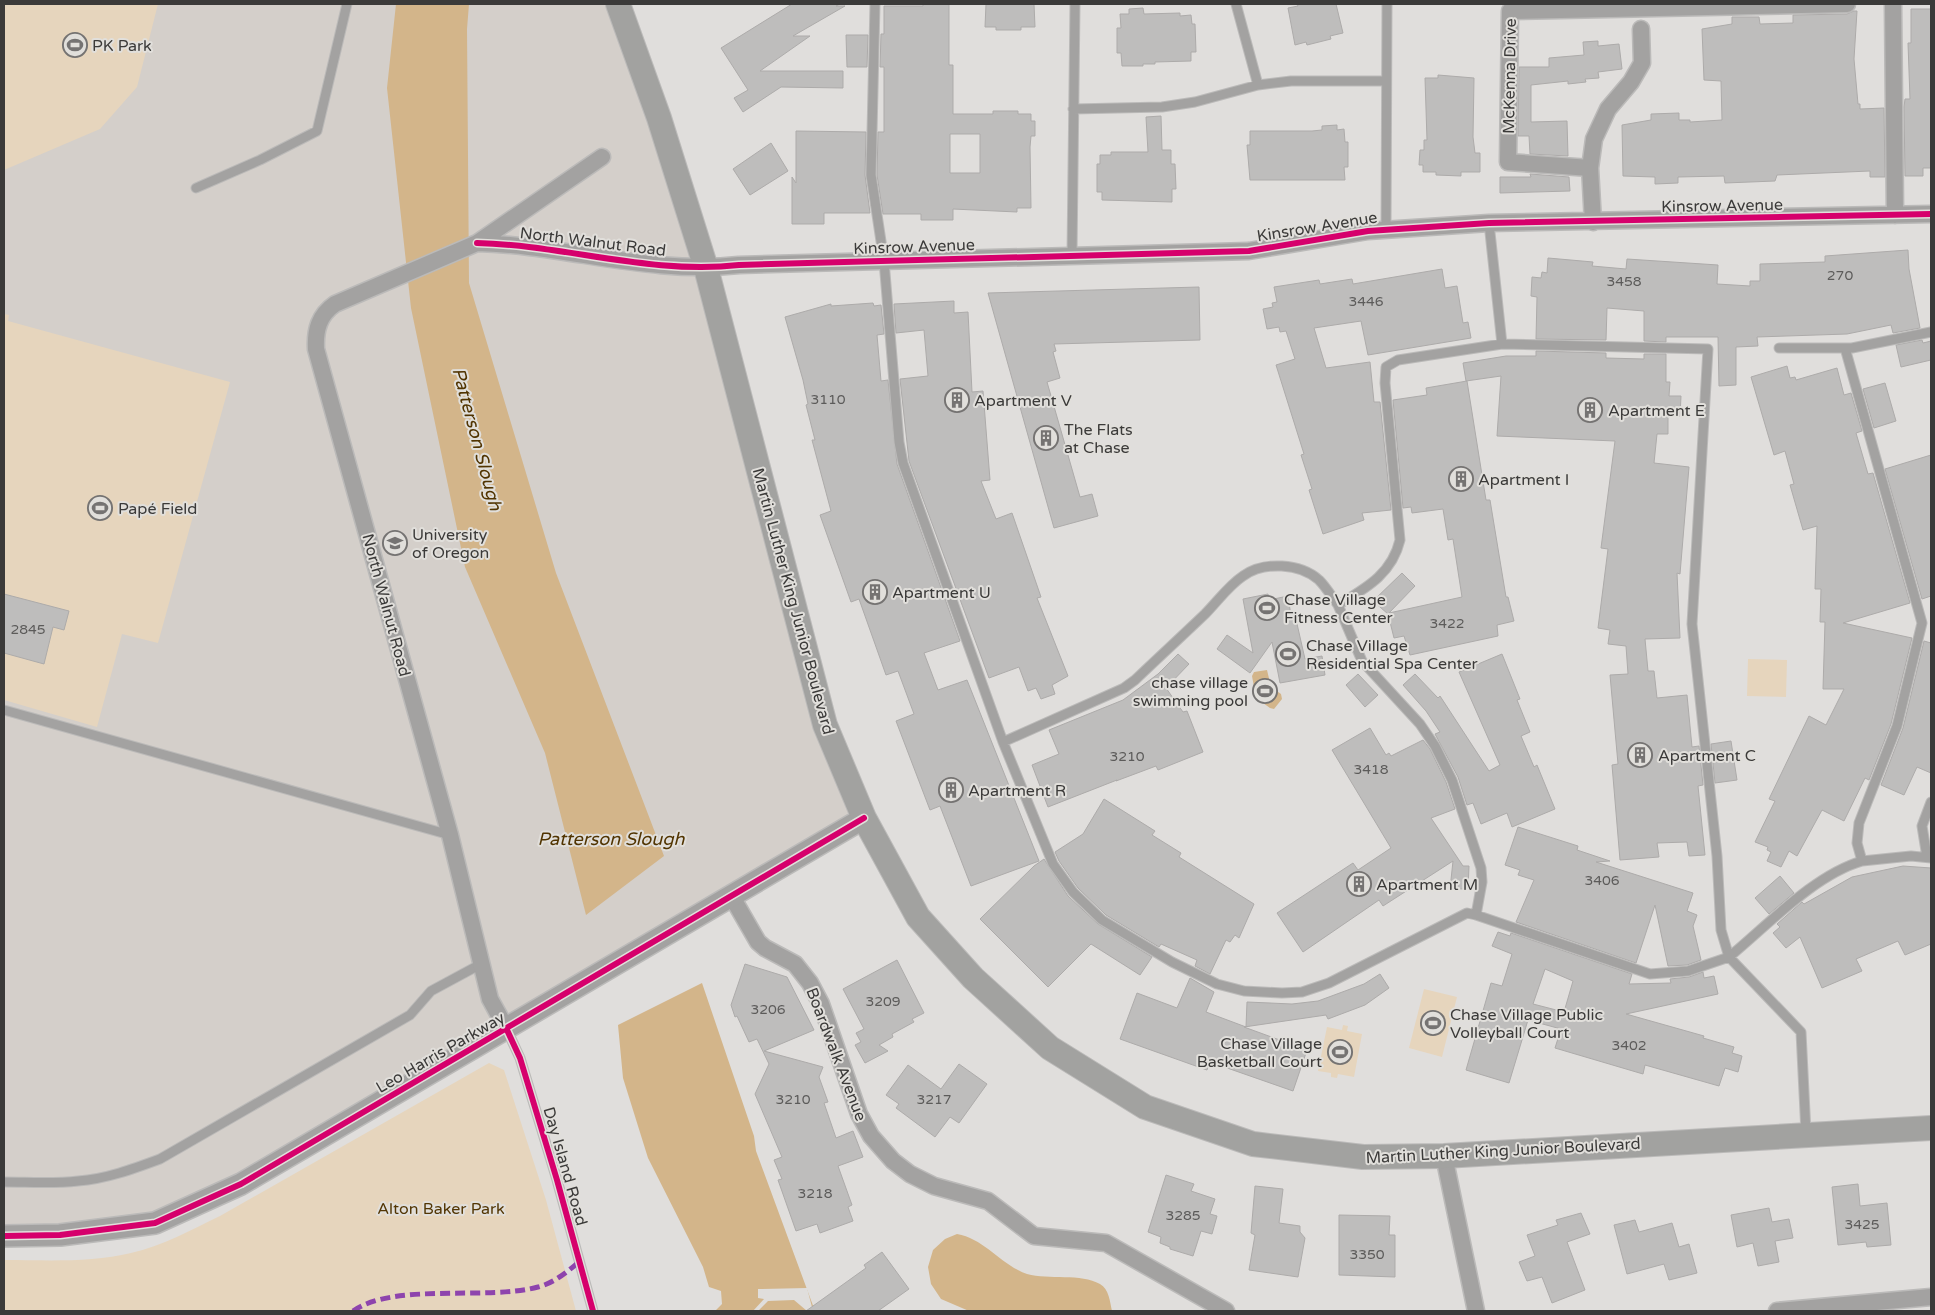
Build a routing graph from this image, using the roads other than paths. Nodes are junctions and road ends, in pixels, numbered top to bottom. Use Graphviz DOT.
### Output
graph roads {
  1 [pos="347,4"];
  2 [pos="618,4"];
  3 [pos="874,4"];
  4 [pos="1075,4"];
  5 [pos="1236,4"];
  6 [pos="1387,4"];
  7 [pos="1818,4"];
  8 [pos="1847,4"];
  9 [pos="1893,4"];
  10 [pos="1594,6"];
  11 [pos="1641,29"];
  12 [pos="1386,82"];
  13 [pos="1258,85"];
  14 [pos="1073,109"];
  15 [pos="602,157"];
  16 [pos="1590,168"];
  17 [pos="196,188"];
  18 [pos="1931,214"];
  19 [pos="1895,216"];
  20 [pos="1593,222"];
  21 [pos="1489,223"];
  22 [pos="1386,229"];
  23 [pos="477,243"];
  24 [pos="1072,254"];
  25 [pos="884,261"];
  26 [pos="706,268"];
  27 [pos="1931,332"];
  28 [pos="1502,344"];
  29 [pos="1779,348"];
  30 [pos="1845,348"];
  31 [pos="1338,605"];
  32 [pos="4,710"];
  33 [pos="1003,742"];
  34 [pos="1931,802"];
  35 [pos="864,818"];
  36 [pos="450,835"];
  37 [pos="1929,857"];
  38 [pos="1862,861"];
  39 [pos="732,897"];
  40 [pos="1476,915"];
  41 [pos="1729,957"];
  42 [pos="481,964"];
  43 [pos="506,1030"];
  44 [pos="1931,1128"];
  45 [pos="1806,1133"];
  46 [pos="1444,1156"];
  47 [pos="4,1182"];
  48 [pos="4,1236"];
  49 [pos="1931,1297"];
  50 [pos="593,1311"];
  51 [pos="1226,1311"];
  52 [pos="1476,1311"];
  53 [pos="1777,1311"];
  1 -- 17 [label="lane"];
  2 -- 26 [label="main road, Martin Luther King Junior Boulevard"];
  3 -- 25 [label="lane"];
  4 -- 14 [label="lane"];
  5 -- 13 [label="lane"];
  6 -- 12 [label="lane"];
  7 -- 8 [label="street, McKenna Drive"];
  7 -- 10 [label="street, McKenna Drive"];
  9 -- 19 [label="street"];
  10 -- 16 [label="street, McKenna Drive"];
  11 -- 16 [label="street"];
  12 -- 13 [label="lane"];
  12 -- 22 [label="lane"];
  13 -- 14 [label="lane"];
  14 -- 24 [label="lane"];
  15 -- 23 [label="street, North Walnut Road"];
  16 -- 20 [label="street"];
  18 -- 19 [label="street, Kinsrow Avenue"];
  19 -- 20 [label="street, Kinsrow Avenue"];
  20 -- 21 [label="street, Kinsrow Avenue"];
  21 -- 22 [label="street, Kinsrow Avenue"];
  21 -- 28 [label="lane"];
  22 -- 24 [label="street, Kinsrow Avenue"];
  23 -- 26 [label="street, North Walnut Road"];
  23 -- 36 [label="street, North Walnut Road"];
  24 -- 25 [label="street, Kinsrow Avenue"];
  25 -- 26 [label="street, Kinsrow Avenue"];
  25 -- 33 [label="lane"];
  26 -- 35 [label="main road, Martin Luther King Junior Boulevard"];
  27 -- 30 [label="lane"];
  28 -- 31 [label="lane"];
  28 -- 41 [label="lane"];
  29 -- 30 [label="lane"];
  30 -- 38 [label="lane"];
  31 -- 33 [label="lane"];
  31 -- 40 [label="lane"];
  32 -- 36 [label="lane"];
  33 -- 40 [label="lane"];
  34 -- 37 [label="lane"];
  35 -- 39 [label="street, Leo Harris Parkway"];
  35 -- 46 [label="main road, Martin Luther King Junior Boulevard"];
  36 -- 42 [label="street, North Walnut Road"];
  37 -- 38 [label="lane"];
  38 -- 41 [label="lane"];
  39 -- 43 [label="street, Leo Harris Parkway"];
  39 -- 51 [label="street, Boardwalk Avenue"];
  40 -- 41 [label="lane"];
  41 -- 45 [label="lane"];
  42 -- 43 [label="street, North Walnut Road"];
  42 -- 47 [label="lane"];
  43 -- 48 [label="street, Leo Harris Parkway"];
  43 -- 50 [label="lane, Day Island Road"];
  44 -- 45 [label="main road, Martin Luther King Junior Boulevard"];
  45 -- 46 [label="main road, Martin Luther King Junior Boulevard"];
  46 -- 52 [label="street"];
  49 -- 53 [label="street"];
}
